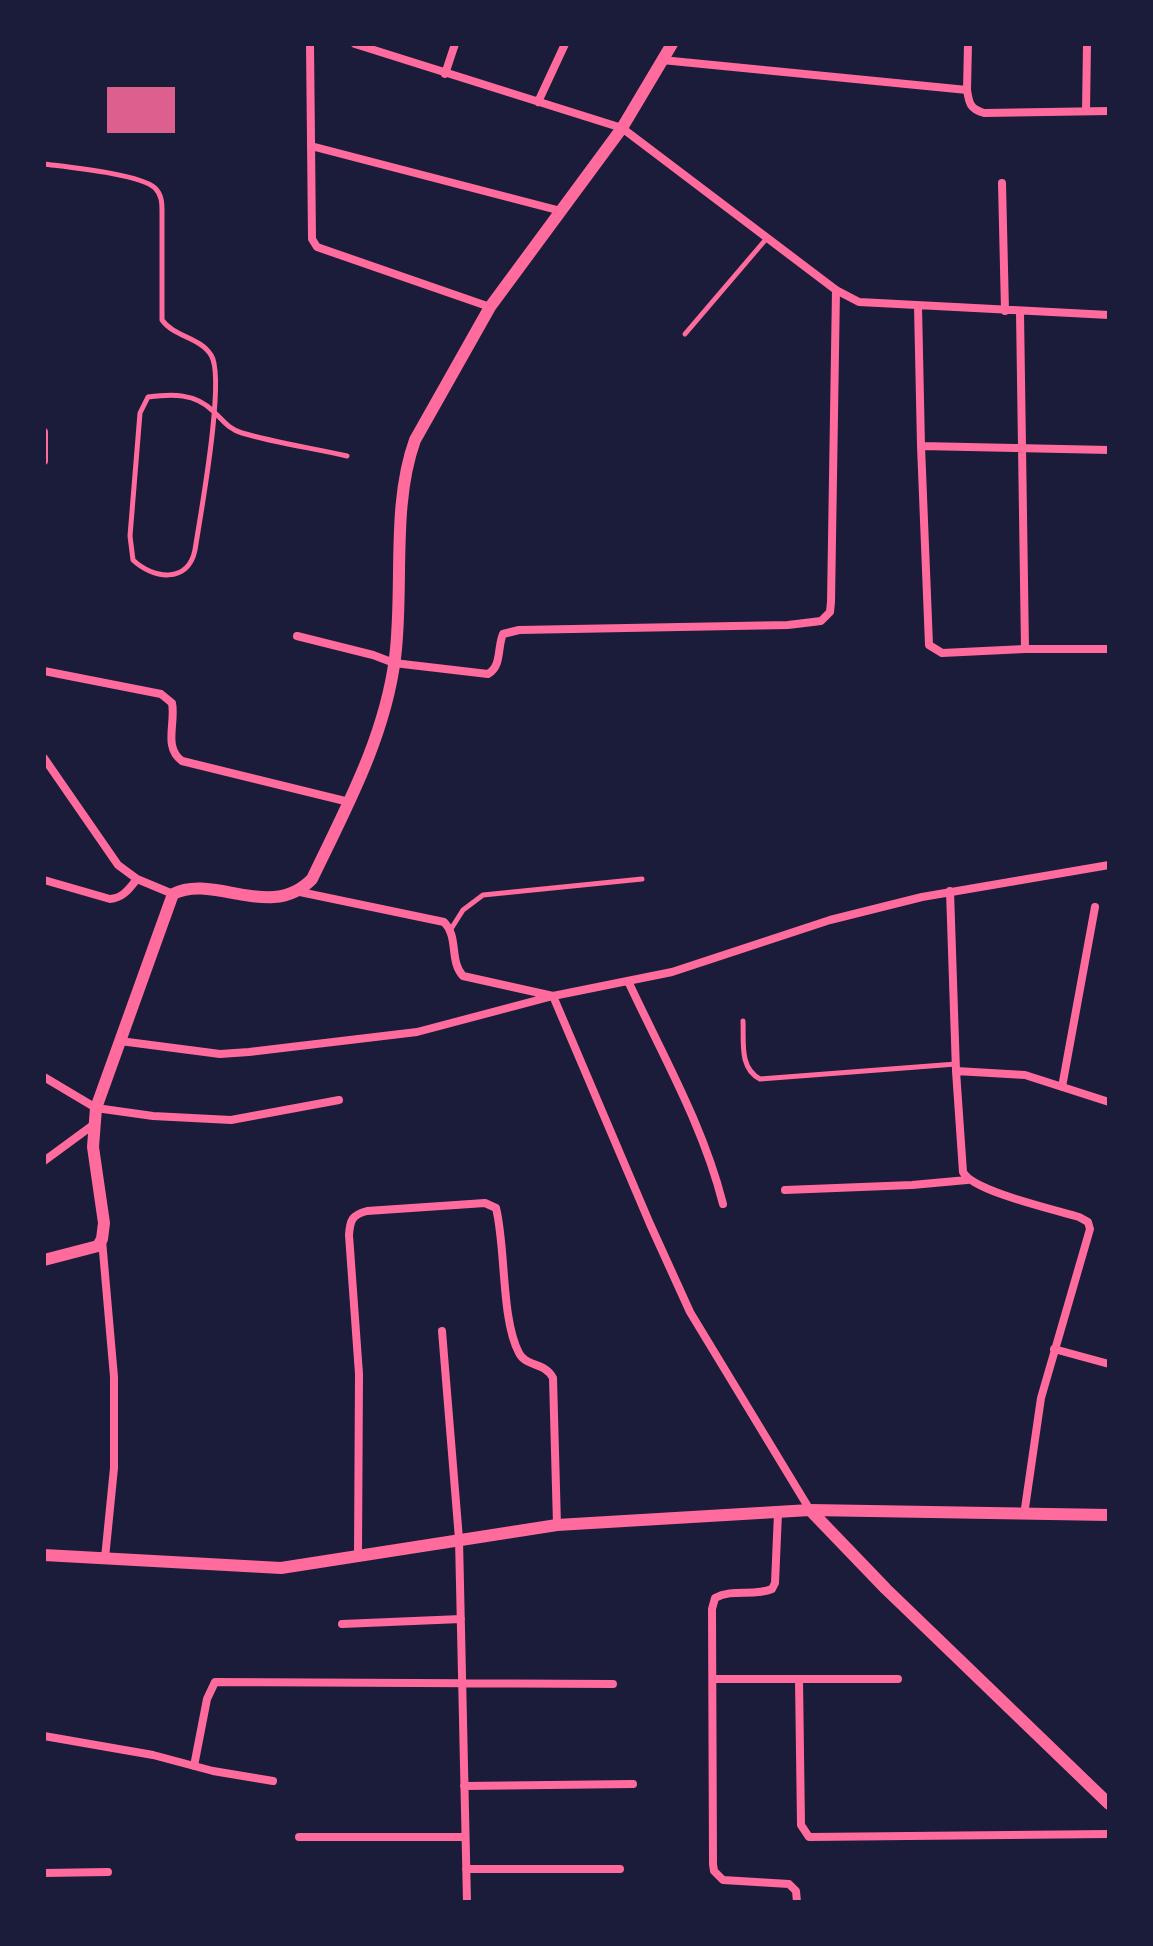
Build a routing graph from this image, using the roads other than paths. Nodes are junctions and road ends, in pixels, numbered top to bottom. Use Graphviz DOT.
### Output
graph roads {
  1 [pos="310,44"];
  2 [pos="355,44"];
  3 [pos="455,44"];
  4 [pos="565,44"];
  5 [pos="672,44"];
  6 [pos="968,44"];
  7 [pos="1087,44"];
  8 [pos="662,60"];
  9 [pos="445,74"];
  10 [pos="967,90"];
  11 [pos="538,102"];
  12 [pos="1086,111"];
  13 [pos="1109,111"];
  14 [pos="622,128"];
  15 [pos="311,146"];
  16 [pos="44,164"];
  17 [pos="1002,183"];
  18 [pos="561,211"];
  19 [pos="767,238"];
  20 [pos="836,290"];
  21 [pos="918,306"];
  22 [pos="490,307"];
  23 [pos="1005,311"];
  24 [pos="1020,312"];
  25 [pos="1109,315"];
  26 [pos="685,334"];
  27 [pos="213,411"];
  28 [pos="44,432"];
  29 [pos="921,446"];
  30 [pos="1021,448"];
  31 [pos="1109,450"];
  32 [pos="347,456"];
  33 [pos="44,461"];
  34 [pos="297,636"];
  35 [pos="1025,649"];
  36 [pos="1109,649"];
  37 [pos="394,663"];
  38 [pos="44,671"];
  39 [pos="44,758"];
  40 [pos="349,802"];
  41 [pos="1109,865"];
  42 [pos="137,879"];
  43 [pos="642,879"];
  44 [pos="44,880"];
  45 [pos="950,891"];
  46 [pos="300,892"];
  47 [pos="173,894"];
  48 [pos="1095,907"];
  49 [pos="451,929"];
  50 [pos="628,981"];
  51 [pos="553,996"];
  52 [pos="743,1021"];
  53 [pos="120,1041"];
  54 [pos="956,1067"];
  55 [pos="44,1077"];
  56 [pos="1062,1087"];
  57 [pos="339,1100"];
  58 [pos="1109,1102"];
  59 [pos="96,1108"];
  60 [pos="93,1125"];
  61 [pos="44,1161"];
  62 [pos="967,1180"];
  63 [pos="785,1190"];
  64 [pos="723,1204"];
  65 [pos="102,1239"];
  66 [pos="44,1260"];
  67 [pos="442,1331"];
  68 [pos="1054,1349"];
  69 [pos="1109,1364"];
  70 [pos="810,1510"];
  71 [pos="778,1513"];
  72 [pos="1024,1515"];
  73 [pos="1109,1515"];
  74 [pos="557,1525"];
  75 [pos="459,1539"];
  76 [pos="44,1555"];
  77 [pos="358,1555"];
  78 [pos="105,1558"];
  79 [pos="461,1619"];
  80 [pos="342,1624"];
  81 [pos="714,1679"];
  82 [pos="799,1679"];
  83 [pos="898,1679"];
  84 [pos="462,1681"];
  85 [pos="613,1684"];
  86 [pos="44,1736"];
  87 [pos="194,1766"];
  88 [pos="273,1781"];
  89 [pos="633,1784"];
  90 [pos="464,1786"];
  91 [pos="1109,1804"];
  92 [pos="1109,1834"];
  93 [pos="299,1837"];
  94 [pos="465,1837"];
  95 [pos="466,1869"];
  96 [pos="620,1869"];
  97 [pos="108,1872"];
  98 [pos="44,1873"];
  99 [pos="467,1902"];
  100 [pos="797,1902"];
  1 -- 15 [label="street"];
  2 -- 9 [label="street"];
  3 -- 9 [label="street"];
  4 -- 11 [label="street"];
  5 -- 8 [label="street"];
  6 -- 10 [label="street"];
  7 -- 12 [label="street"];
  8 -- 10 [label="street"];
  8 -- 14 [label="street"];
  9 -- 11 [label="street"];
  10 -- 12 [label="street"];
  11 -- 14 [label="street"];
  12 -- 13 [label="street"];
  14 -- 18 [label="street"];
  14 -- 19 [label="street"];
  15 -- 18 [label="street"];
  15 -- 22 [label="street"];
  16 -- 27 [label="lane"];
  17 -- 23 [label="street"];
  18 -- 22 [label="street"];
  19 -- 20 [label="street"];
  19 -- 26 [label="lane"];
  20 -- 21 [label="street"];
  20 -- 37 [label="street"];
  21 -- 23 [label="street"];
  21 -- 29 [label="street"];
  22 -- 37 [label="street"];
  23 -- 24 [label="street"];
  24 -- 25 [label="street"];
  24 -- 30 [label="street"];
  27 -- 27 [label="lane"];
  27 -- 32 [label="lane"];
  28 -- 33 [label="street"];
  29 -- 30 [label="street"];
  29 -- 35 [label="street"];
  30 -- 31 [label="street"];
  30 -- 35 [label="street"];
  34 -- 37 [label="street"];
  35 -- 36 [label="street"];
  37 -- 40 [label="street"];
  38 -- 40 [label="street"];
  39 -- 42 [label="street"];
  40 -- 46 [label="street"];
  41 -- 45 [label="street"];
  42 -- 44 [label="street"];
  42 -- 47 [label="street"];
  43 -- 49 [label="lane"];
  45 -- 50 [label="street"];
  45 -- 54 [label="street"];
  46 -- 47 [label="street"];
  46 -- 49 [label="street"];
  47 -- 53 [label="street"];
  48 -- 56 [label="street"];
  49 -- 51 [label="street"];
  50 -- 51 [label="street"];
  50 -- 64 [label="street"];
  51 -- 53 [label="street"];
  51 -- 70 [label="street"];
  52 -- 54 [label="lane"];
  53 -- 59 [label="street"];
  54 -- 56 [label="street"];
  54 -- 62 [label="street"];
  55 -- 59 [label="street"];
  56 -- 58 [label="street"];
  57 -- 59 [label="street"];
  59 -- 60 [label="street"];
  60 -- 61 [label="street"];
  60 -- 65 [label="street"];
  62 -- 63 [label="street"];
  62 -- 68 [label="street"];
  65 -- 66 [label="street"];
  65 -- 78 [label="street"];
  67 -- 75 [label="street"];
  68 -- 69 [label="street"];
  68 -- 72 [label="street"];
  70 -- 71 [label="street"];
  70 -- 72 [label="street"];
  70 -- 91 [label="street"];
  71 -- 74 [label="street"];
  71 -- 81 [label="street"];
  72 -- 73 [label="street"];
  74 -- 75 [label="street"];
  74 -- 77 [label="street"];
  75 -- 77 [label="street"];
  75 -- 79 [label="street"];
  76 -- 78 [label="street"];
  77 -- 78 [label="street"];
  79 -- 80 [label="street"];
  79 -- 84 [label="street"];
  81 -- 82 [label="street"];
  81 -- 100 [label="street"];
  82 -- 83 [label="street"];
  82 -- 92 [label="street"];
  84 -- 85 [label="street"];
  84 -- 87 [label="street"];
  84 -- 90 [label="street"];
  86 -- 87 [label="street"];
  87 -- 88 [label="street"];
  89 -- 90 [label="street"];
  90 -- 94 [label="street"];
  93 -- 94 [label="street"];
  94 -- 95 [label="street"];
  95 -- 96 [label="street"];
  95 -- 99 [label="street"];
  97 -- 98 [label="street"];
}
